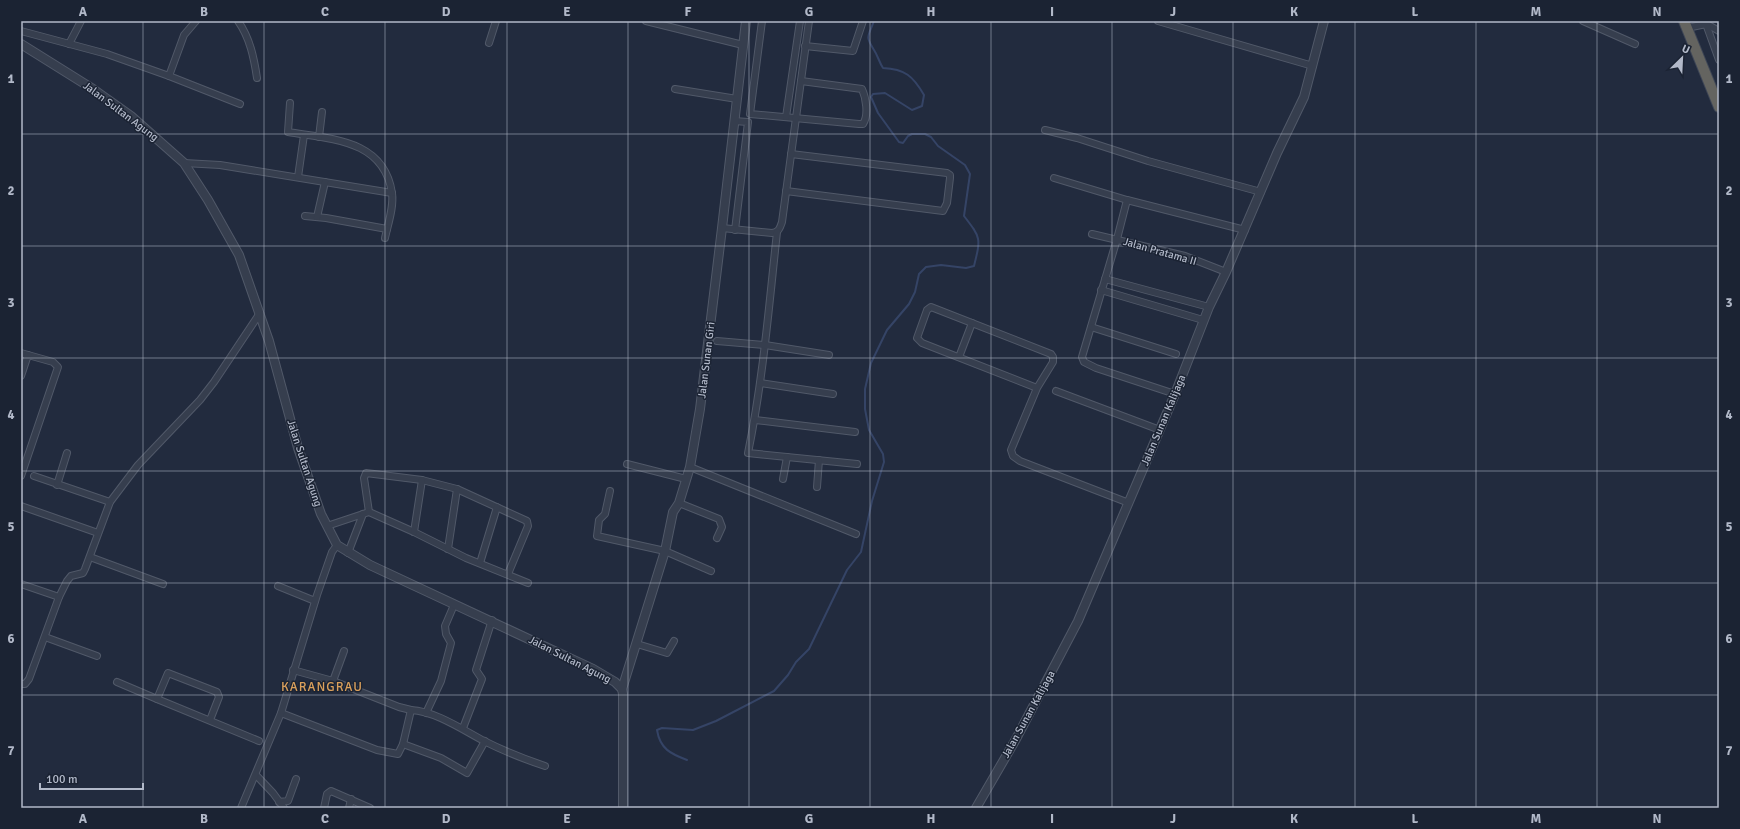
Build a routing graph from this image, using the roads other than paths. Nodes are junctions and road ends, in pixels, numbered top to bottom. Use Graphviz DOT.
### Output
graph roads {
  1 [pos="81,21"];
  2 [pos="196,21"];
  3 [pos="238,21"];
  4 [pos="496,21"];
  5 [pos="646,21"];
  6 [pos="746,21"];
  7 [pos="762,21"];
  8 [pos="800,21"];
  9 [pos="809,21"];
  10 [pos="863,21"];
  11 [pos="1158,21"];
  12 [pos="1324,21"];
  13 [pos="1583,21"];
  14 [pos="1705,22"];
  15 [pos="1697,23"];
  16 [pos="1686,24"];
  17 [pos="21,31"];
  18 [pos="1719,31"];
  19 [pos="490,43"];
  20 [pos="21,44"];
  21 [pos="69,44"];
  22 [pos="1635,44"];
  23 [pos="743,45"];
  24 [pos="805,46"];
  25 [pos="1719,60"];
  26 [pos="1313,66"];
  27 [pos="169,76"];
  28 [pos="257,78"];
  29 [pos="801,81"];
  30 [pos="675,89"];
  31 [pos="737,99"];
  32 [pos="290,103"];
  33 [pos="240,104"];
  34 [pos="1719,107"];
  35 [pos="322,112"];
  36 [pos="786,117"];
  37 [pos="796,118"];
  38 [pos="734,121"];
  39 [pos="1045,130"];
  40 [pos="304,135"];
  41 [pos="318,137"];
  42 [pos="791,154"];
  43 [pos="184,163"];
  44 [pos="298,177"];
  45 [pos="1054,178"];
  46 [pos="325,182"];
  47 [pos="786,191"];
  48 [pos="1261,192"];
  49 [pos="392,193"];
  50 [pos="1127,200"];
  51 [pos="305,216"];
  52 [pos="318,218"];
  53 [pos="722,228"];
  54 [pos="387,229"];
  55 [pos="735,230"];
  56 [pos="1245,230"];
  57 [pos="777,232"];
  58 [pos="1092,234"];
  59 [pos="385,238"];
  60 [pos="1117,239"];
  61 [pos="1226,272"];
  62 [pos="1104,279"];
  63 [pos="1137,288"];
  64 [pos="1101,290"];
  65 [pos="1166,296"];
  66 [pos="1133,299"];
  67 [pos="1209,307"];
  68 [pos="1163,308"];
  69 [pos="260,313"];
  70 [pos="1203,320"];
  71 [pos="972,323"];
  72 [pos="1091,327"];
  73 [pos="717,341"];
  74 [pos="765,345"];
  75 [pos="21,353"];
  76 [pos="1176,354"];
  77 [pos="28,355"];
  78 [pos="829,355"];
  79 [pos="959,357"];
  80 [pos="21,376"];
  81 [pos="760,383"];
  82 [pos="1037,388"];
  83 [pos="1056,391"];
  84 [pos="833,394"];
  85 [pos="1175,394"];
  86 [pos="754,420"];
  87 [pos="1160,430"];
  88 [pos="855,432"];
  89 [pos="67,453"];
  90 [pos="787,457"];
  91 [pos="819,460"];
  92 [pos="626,464"];
  93 [pos="857,464"];
  94 [pos="22,467"];
  95 [pos="690,467"];
  96 [pos="21,476"];
  97 [pos="34,476"];
  98 [pos="686,479"];
  99 [pos="422,480"];
  100 [pos="783,480"];
  101 [pos="57,485"];
  102 [pos="817,487"];
  103 [pos="457,489"];
  104 [pos="610,491"];
  105 [pos="110,502"];
  106 [pos="1129,502"];
  107 [pos="679,503"];
  108 [pos="21,506"];
  109 [pos="497,507"];
  110 [pos="366,513"];
  111 [pos="327,526"];
  112 [pos="414,532"];
  113 [pos="98,533"];
  114 [pos="856,534"];
  115 [pos="717,538"];
  116 [pos="337,545"];
  117 [pos="448,549"];
  118 [pos="665,551"];
  119 [pos="348,553"];
  120 [pos="90,557"];
  121 [pos="480,563"];
  122 [pos="711,571"];
  123 [pos="508,574"];
  124 [pos="528,582"];
  125 [pos="21,584"];
  126 [pos="162,584"];
  127 [pos="278,586"];
  128 [pos="59,597"];
  129 [pos="315,601"];
  130 [pos="454,605"];
  131 [pos="492,620"];
  132 [pos="46,637"];
  133 [pos="674,641"];
  134 [pos="637,644"];
  135 [pos="344,651"];
  136 [pos="98,656"];
  137 [pos="293,670"];
  138 [pos="333,681"];
  139 [pos="117,682"];
  140 [pos="21,684"];
  141 [pos="622,689"];
  142 [pos="157,699"];
  143 [pos="411,710"];
  144 [pos="280,713"];
  145 [pos="426,713"];
  146 [pos="210,720"];
  147 [pos="463,728"];
  148 [pos="485,741"];
  149 [pos="263,743"];
  150 [pos="403,744"];
  151 [pos="545,766"];
  152 [pos="256,775"];
  153 [pos="296,778"];
  154 [pos="351,799"];
  155 [pos="279,802"];
  156 [pos="241,808"];
  157 [pos="284,808"];
  158 [pos="324,808"];
  159 [pos="349,808"];
  160 [pos="370,808"];
  161 [pos="623,808"];
  162 [pos="976,808"];
  1 -- 21 [label="street"];
  2 -- 27 [label="street"];
  3 -- 28 [label="street"];
  4 -- 19 [label="street"];
  5 -- 23 [label="street"];
  6 -- 23 [label="street, Jalan Sunan Giri"];
  7 -- 36 [label="street"];
  8 -- 36 [label="street"];
  9 -- 24 [label="street"];
  10 -- 24 [label="street"];
  11 -- 26 [label="street"];
  12 -- 26 [label="street, Jalan Sunan Kalijaga"];
  13 -- 22 [label="street"];
  14 -- 15 [label="street"];
  14 -- 18 [label="street"];
  14 -- 25 [label="street"];
  15 -- 16 [label="street"];
  16 -- 34 [label="highway"];
  17 -- 21 [label="street"];
  20 -- 43 [label="street, Jalan Sultan Agung"];
  21 -- 27 [label="street"];
  23 -- 31 [label="street, Jalan Sunan Giri"];
  24 -- 29 [label="street"];
  26 -- 48 [label="street, Jalan Sunan Kalijaga"];
  27 -- 33 [label="street"];
  29 -- 37 [label="street"];
  29 -- 37 [label="street"];
  30 -- 31 [label="street"];
  31 -- 38 [label="street, Jalan Sunan Giri"];
  32 -- 40 [label="street"];
  35 -- 41 [label="street"];
  36 -- 37 [label="street"];
  37 -- 42 [label="street"];
  38 -- 53 [label="street, Jalan Sunan Giri"];
  38 -- 55 [label="street"];
  39 -- 48 [label="street"];
  40 -- 41 [label="street"];
  40 -- 44 [label="street"];
  41 -- 49 [label="street"];
  42 -- 47 [label="street"];
  42 -- 47 [label="street"];
  43 -- 44 [label="street"];
  43 -- 69 [label="street, Jalan Sultan Agung"];
  44 -- 46 [label="street"];
  45 -- 50 [label="street"];
  46 -- 49 [label="street"];
  46 -- 52 [label="street"];
  47 -- 57 [label="street"];
  48 -- 56 [label="street, Jalan Sunan Kalijaga"];
  49 -- 54 [label="street"];
  50 -- 56 [label="street"];
  50 -- 60 [label="street"];
  51 -- 52 [label="street"];
  52 -- 54 [label="street"];
  53 -- 55 [label="street"];
  53 -- 95 [label="street, Jalan Sunan Giri"];
  54 -- 59 [label="street"];
  55 -- 57 [label="street"];
  56 -- 61 [label="street, Jalan Sunan Kalijaga"];
  57 -- 74 [label="street"];
  58 -- 60 [label="street, Jalan Pratama II"];
  60 -- 61 [label="street, Jalan Pratama II"];
  60 -- 62 [label="street"];
  61 -- 67 [label="street, Jalan Sunan Kalijaga"];
  62 -- 63 [label="street"];
  62 -- 64 [label="street"];
  63 -- 65 [label="street"];
  63 -- 66 [label="street"];
  64 -- 66 [label="street"];
  64 -- 72 [label="street"];
  65 -- 67 [label="street"];
  65 -- 68 [label="street"];
  66 -- 68 [label="street"];
  67 -- 70 [label="street, Jalan Sunan Kalijaga"];
  68 -- 70 [label="street"];
  69 -- 105 [label="street"];
  69 -- 111 [label="street, Jalan Sultan Agung"];
  70 -- 85 [label="street, Jalan Sunan Kalijaga"];
  71 -- 79 [label="street"];
  71 -- 79 [label="street"];
  71 -- 82 [label="street"];
  72 -- 76 [label="street"];
  72 -- 85 [label="street"];
  73 -- 74 [label="street"];
  74 -- 78 [label="street"];
  74 -- 81 [label="street"];
  75 -- 77 [label="street"];
  77 -- 80 [label="street"];
  77 -- 94 [label="street"];
  79 -- 82 [label="street"];
  81 -- 84 [label="street"];
  81 -- 86 [label="street"];
  82 -- 106 [label="street"];
  83 -- 87 [label="street"];
  85 -- 87 [label="street, Jalan Sunan Kalijaga"];
  86 -- 88 [label="street"];
  86 -- 90 [label="street"];
  87 -- 106 [label="street, Jalan Sunan Kalijaga"];
  89 -- 101 [label="street"];
  90 -- 91 [label="street"];
  90 -- 100 [label="street"];
  91 -- 93 [label="street"];
  91 -- 102 [label="street"];
  92 -- 98 [label="street"];
  94 -- 96 [label="street"];
  95 -- 98 [label="street, Jalan Sunan Giri"];
  95 -- 114 [label="street"];
  97 -- 101 [label="street"];
  98 -- 107 [label="street, Jalan Sunan Giri"];
  99 -- 103 [label="street"];
  99 -- 110 [label="street"];
  99 -- 112 [label="street"];
  101 -- 105 [label="street"];
  103 -- 109 [label="street"];
  103 -- 117 [label="street"];
  104 -- 118 [label="street"];
  105 -- 113 [label="street"];
  106 -- 162 [label="street, Jalan Sunan Kalijaga"];
  107 -- 115 [label="street"];
  107 -- 118 [label="street, Jalan Sunan Giri"];
  108 -- 113 [label="street"];
  109 -- 121 [label="street"];
  109 -- 123 [label="street"];
  110 -- 111 [label="street"];
  110 -- 112 [label="street"];
  110 -- 119 [label="street"];
  111 -- 116 [label="street, Jalan Sultan Agung"];
  112 -- 117 [label="street"];
  113 -- 120 [label="street"];
  116 -- 119 [label="street, Jalan Sultan Agung"];
  116 -- 129 [label="street"];
  117 -- 121 [label="street"];
  118 -- 122 [label="street"];
  118 -- 134 [label="street, Jalan Sunan Giri"];
  119 -- 130 [label="street, Jalan Sultan Agung"];
  120 -- 126 [label="street"];
  120 -- 128 [label="street"];
  121 -- 123 [label="street"];
  123 -- 124 [label="street"];
  125 -- 128 [label="street"];
  127 -- 129 [label="street"];
  128 -- 132 [label="street"];
  129 -- 137 [label="street"];
  130 -- 131 [label="street, Jalan Sultan Agung"];
  130 -- 145 [label="street"];
  131 -- 141 [label="street, Jalan Sultan Agung"];
  131 -- 147 [label="street"];
  132 -- 136 [label="street"];
  132 -- 140 [label="street"];
  133 -- 134 [label="street"];
  134 -- 141 [label="street, Jalan Sunan Giri"];
  135 -- 138 [label="street"];
  137 -- 138 [label="street"];
  137 -- 144 [label="street"];
  138 -- 143 [label="street"];
  139 -- 142 [label="street"];
  141 -- 161 [label="street, Jalan Sultan Agung"];
  142 -- 146 [label="street"];
  142 -- 146 [label="street"];
  143 -- 145 [label="street"];
  143 -- 150 [label="street"];
  144 -- 149 [label="street"];
  144 -- 150 [label="street"];
  145 -- 147 [label="street"];
  146 -- 149 [label="street"];
  147 -- 148 [label="street"];
  148 -- 150 [label="street"];
  148 -- 151 [label="street"];
  149 -- 152 [label="street"];
  152 -- 155 [label="street"];
  152 -- 156 [label="street"];
  153 -- 155 [label="street"];
  154 -- 158 [label="street"];
  154 -- 159 [label="street"];
  154 -- 160 [label="street"];
  155 -- 157 [label="street"];
}
